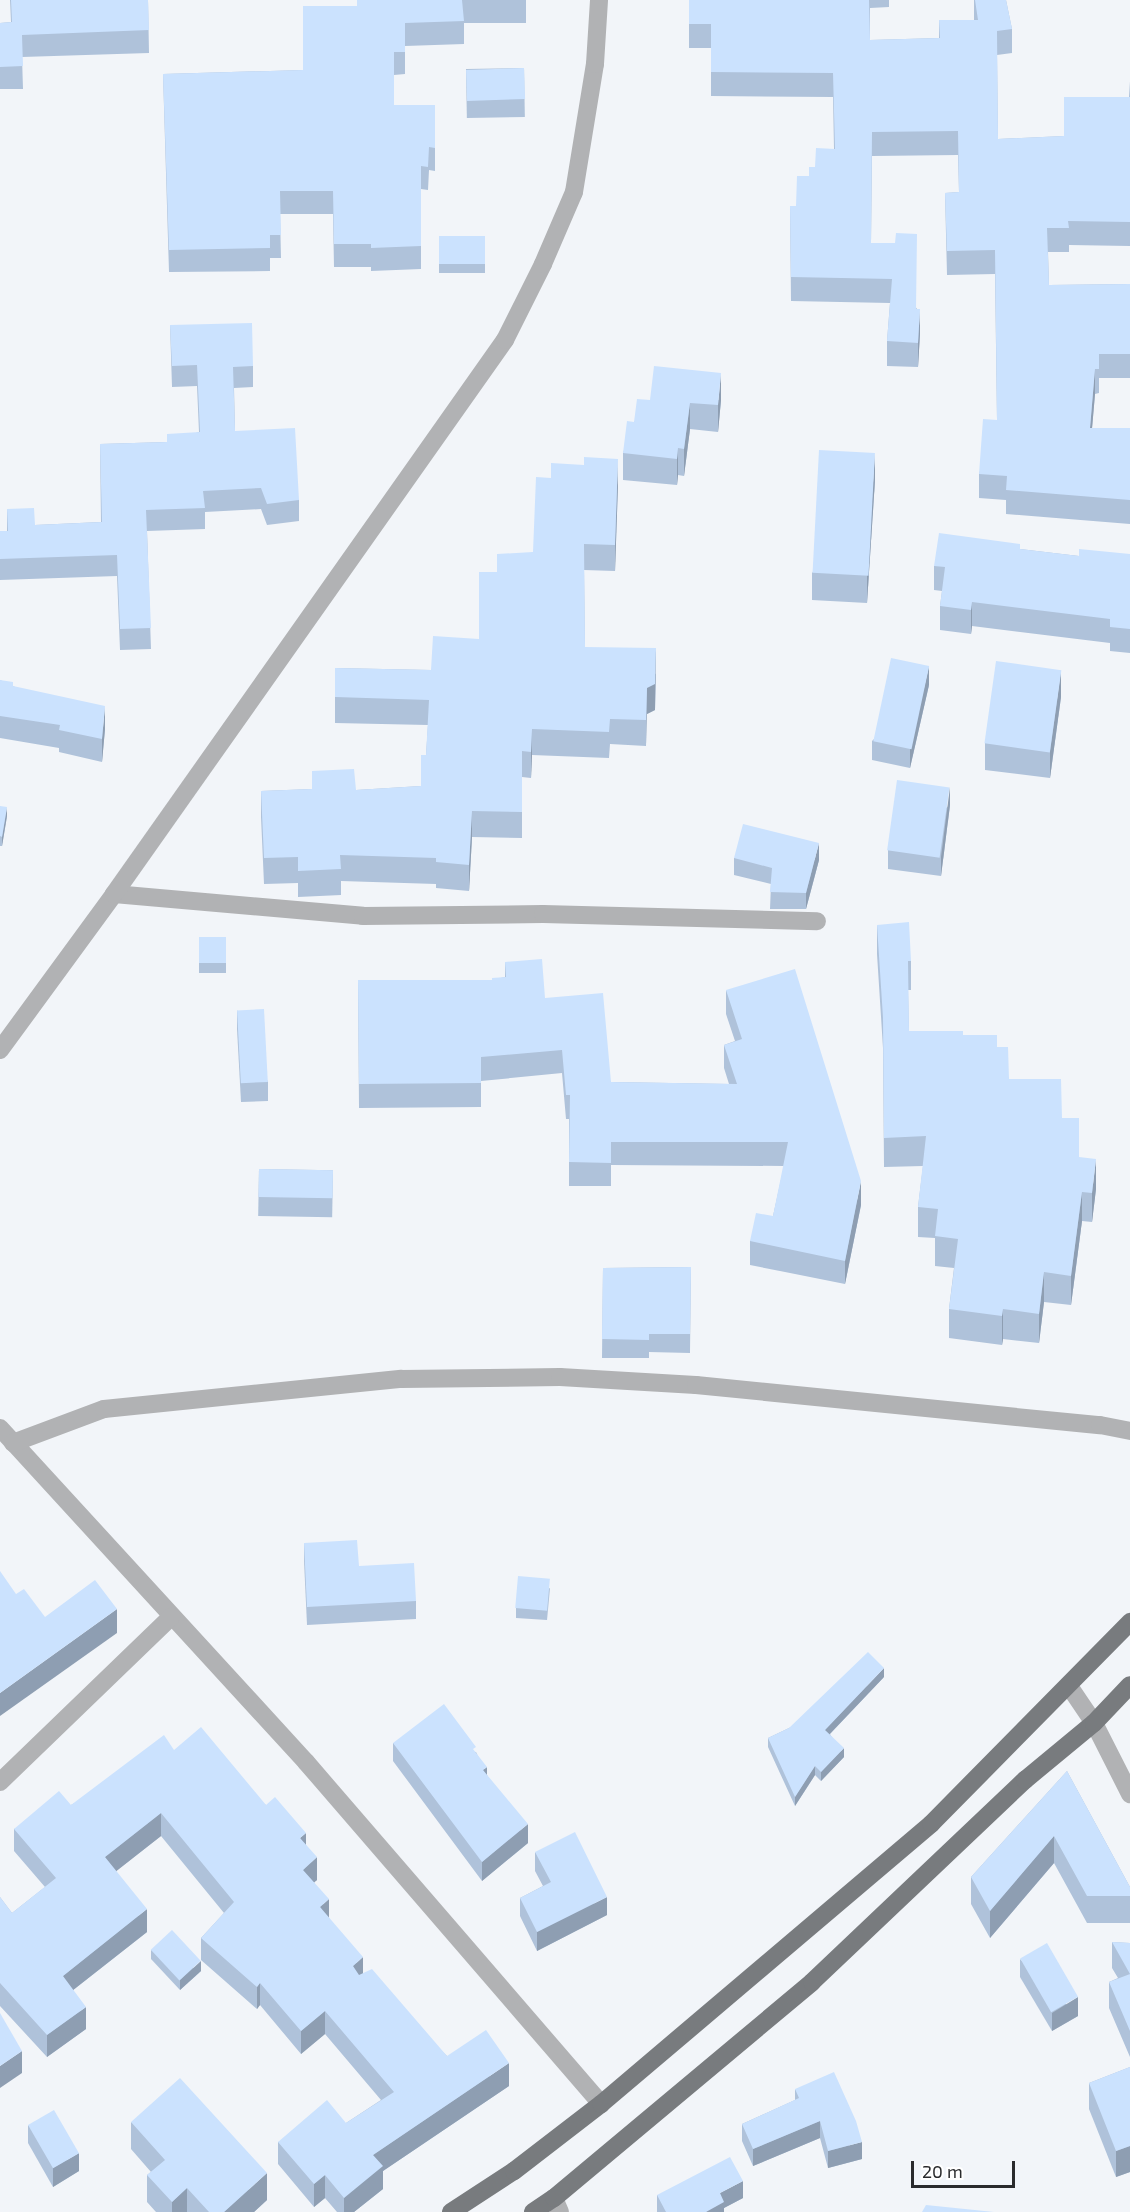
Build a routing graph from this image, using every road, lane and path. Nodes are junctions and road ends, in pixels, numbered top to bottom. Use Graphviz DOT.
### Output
graph roads {
  1 [pos="599,0"];
  2 [pos="114,894"];
  3 [pos="817,921"];
  4 [pos="0,1050"];
  5 [pos="0,1428"];
  6 [pos="1130,1431"];
  7 [pos="13,1443"];
  8 [pos="171,1617"];
  9 [pos="1130,1622"];
  10 [pos="1130,1685"];
  11 [pos="1069,1686"];
  12 [pos="1094,1723"];
  13 [pos="0,1782"];
  14 [pos="1130,1794"];
  15 [pos="601,2104"];
  16 [pos="557,2205"];
  17 [pos="451,2212"];
  18 [pos="533,2212"];
  1 -- 2 [label="street"];
  2 -- 3 [label="street"];
  2 -- 4 [label="street"];
  5 -- 7 [label="street"];
  6 -- 7 [label="street"];
  7 -- 8 [label="street"];
  8 -- 13 [label="street"];
  8 -- 15 [label="street"];
  9 -- 11 [label="main road"];
  10 -- 12 [label="main road"];
  11 -- 12 [label="street"];
  11 -- 15 [label="main road"];
  12 -- 14 [label="street"];
  12 -- 16 [label="main road"];
  15 -- 17 [label="main road"];
  16 -- 18 [label="main road"];
}
